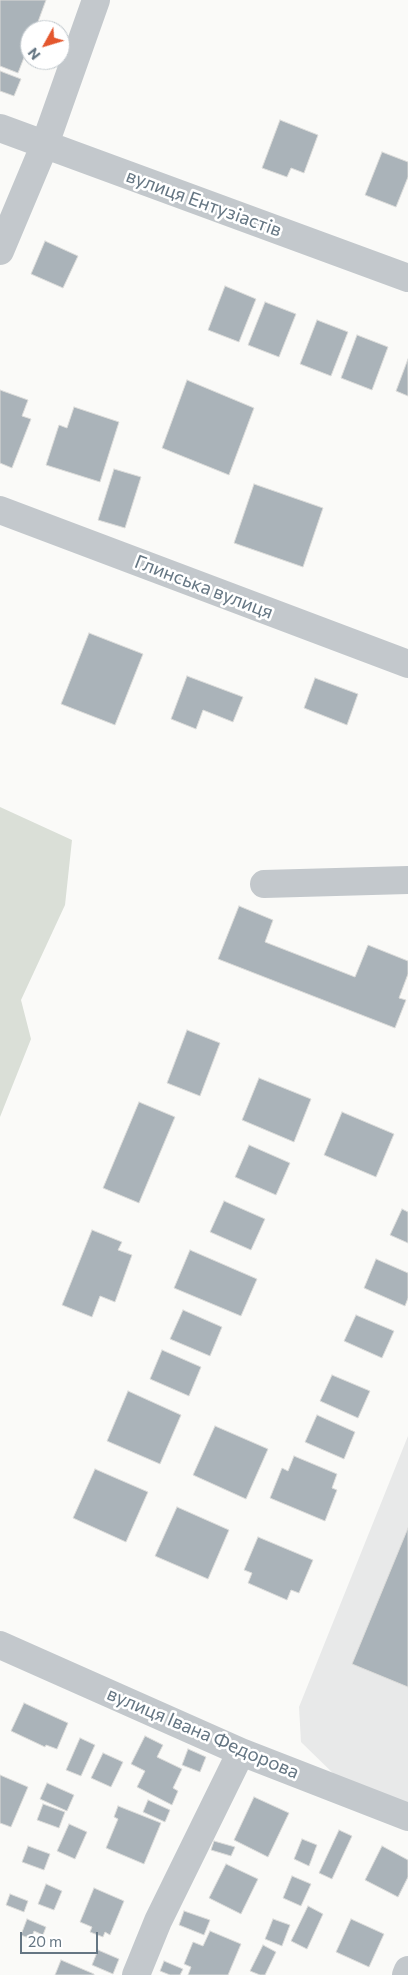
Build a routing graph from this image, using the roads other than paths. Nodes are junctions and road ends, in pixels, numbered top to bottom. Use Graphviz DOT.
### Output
graph roads {
  1 [pos="96,0"];
  2 [pos="0,128"];
  3 [pos="45,144"];
  4 [pos="0,251"];
  5 [pos="408,278"];
  6 [pos="0,510"];
  7 [pos="408,664"];
  8 [pos="408,880"];
  9 [pos="264,884"];
  10 [pos="0,1646"];
  11 [pos="241,1752"];
  12 [pos="408,1817"];
  13 [pos="408,1970"];
  14 [pos="136,1975"];
  15 [pos="406,1975"];
  1 -- 3 [label="street"];
  2 -- 3 [label="street, вулиця Ентузіастів"];
  3 -- 4 [label="street"];
  3 -- 5 [label="street, вулиця Ентузіастів"];
  6 -- 7 [label="street, Глинська вулиця"];
  8 -- 9 [label="street"];
  10 -- 11 [label="street, вулиця Івана Федорова"];
  11 -- 12 [label="street, вулиця Івана Федорова"];
  11 -- 14 [label="street"];
  13 -- 15 [label="street"];
}
